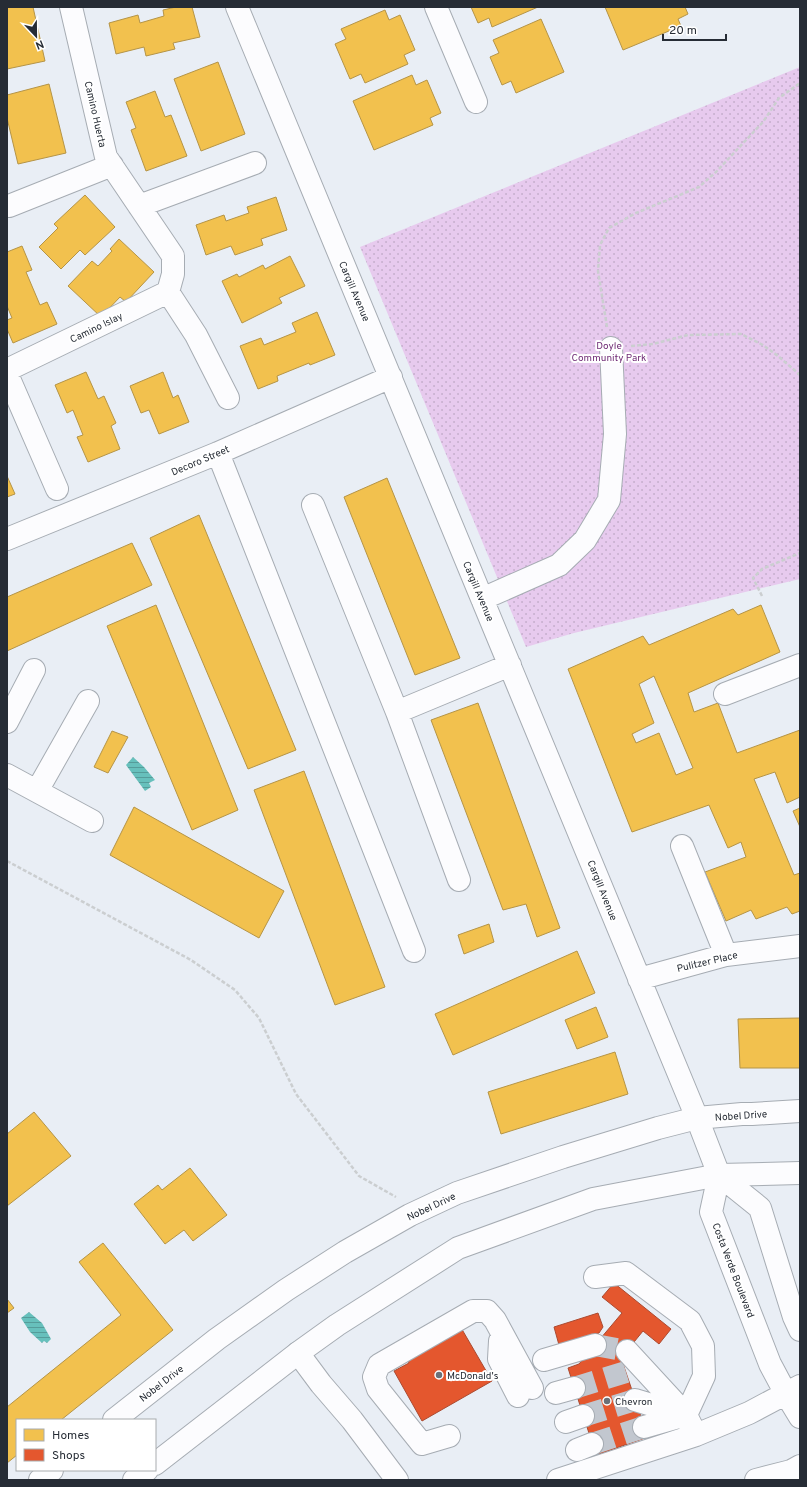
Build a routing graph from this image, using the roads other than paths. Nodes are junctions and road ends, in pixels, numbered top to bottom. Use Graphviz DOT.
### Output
graph roads {
  1 [pos="71,7"];
  2 [pos="237,7"];
  3 [pos="436,7"];
  4 [pos="476,102"];
  5 [pos="255,163"];
  6 [pos="112,165"];
  7 [pos="9,206"];
  8 [pos="139,206"];
  9 [pos="171,283"];
  10 [pos="611,348"];
  11 [pos="7,370"];
  12 [pos="7,374"];
  13 [pos="391,377"];
  14 [pos="228,398"];
  15 [pos="218,452"];
  16 [pos="57,489"];
  17 [pos="314,505"];
  18 [pos="7,539"];
  19 [pos="482,598"];
  20 [pos="800,664"];
  21 [pos="510,665"];
  22 [pos="34,670"];
  23 [pos="725,694"];
  24 [pos="88,701"];
  25 [pos="397,712"];
  26 [pos="7,722"];
  27 [pos="7,775"];
  28 [pos="37,791"];
  29 [pos="92,820"];
  30 [pos="682,846"];
  31 [pos="459,880"];
  32 [pos="800,946"];
  33 [pos="414,951"];
  34 [pos="726,955"];
  35 [pos="639,979"];
  36 [pos="800,1111"];
  37 [pos="697,1118"];
  38 [pos="800,1173"];
  39 [pos="718,1175"];
  40 [pos="595,1277"];
  41 [pos="800,1330"];
  42 [pos="595,1345"];
  43 [pos="298,1353"];
  44 [pos="544,1360"];
  45 [pos="626,1361"];
  46 [pos="793,1390"];
  47 [pos="525,1392"];
  48 [pos="635,1400"];
  49 [pos="686,1415"];
  50 [pos="800,1416"];
  51 [pos="115,1419"];
  52 [pos="644,1427"];
  53 [pos="696,1435"];
  54 [pos="449,1436"];
  55 [pos="156,1463"];
  56 [pos="800,1466"];
  57 [pos="51,1471"];
  58 [pos="146,1471"];
  59 [pos="40,1480"];
  60 [pos="134,1480"];
  61 [pos="398,1480"];
  62 [pos="558,1480"];
  63 [pos="756,1480"];
  1 -- 6 [label="street, Camino Huerta"];
  2 -- 13 [label="street, Cargill Avenue"];
  3 -- 4 [label="street"];
  5 -- 8 [label="street"];
  6 -- 7 [label="street"];
  6 -- 8 [label="street, Camino Huerta"];
  8 -- 9 [label="street, Camino Huerta"];
  9 -- 11 [label="street, Camino Islay"];
  9 -- 14 [label="street"];
  10 -- 19 [label="street"];
  12 -- 16 [label="street"];
  13 -- 15 [label="street, Decoro Street"];
  13 -- 19 [label="street, Cargill Avenue"];
  15 -- 18 [label="street, Decoro Street"];
  15 -- 33 [label="street"];
  17 -- 25 [label="street"];
  19 -- 21 [label="street, Cargill Avenue"];
  20 -- 23 [label="street"];
  21 -- 25 [label="street"];
  21 -- 35 [label="street, Cargill Avenue"];
  22 -- 26 [label="street"];
  24 -- 28 [label="street"];
  25 -- 31 [label="street"];
  27 -- 28 [label="street"];
  28 -- 29 [label="street"];
  30 -- 34 [label="street"];
  32 -- 34 [label="street, Pulitzer Place"];
  34 -- 35 [label="street, Pulitzer Place"];
  35 -- 37 [label="street, Cargill Avenue"];
  36 -- 37 [label="street, Nobel Drive"];
  37 -- 39 [label="street, Cargill Avenue"];
  37 -- 51 [label="street, Nobel Drive"];
  38 -- 39 [label="street"];
  39 -- 41 [label="street"];
  39 -- 43 [label="street"];
  39 -- 46 [label="street, Costa Verde Boulevard"];
  40 -- 49 [label="street"];
  42 -- 44 [label="street"];
  43 -- 55 [label="street"];
  43 -- 61 [label="street"];
  45 -- 49 [label="street"];
  46 -- 50 [label="street, Costa Verde Boulevard"];
  46 -- 53 [label="street"];
  47 -- 54 [label="street"];
  48 -- 49 [label="street"];
  49 -- 52 [label="street"];
  49 -- 53 [label="street"];
  53 -- 62 [label="street"];
  56 -- 63 [label="street"];
  57 -- 59 [label="street"];
  58 -- 60 [label="street"];
}
